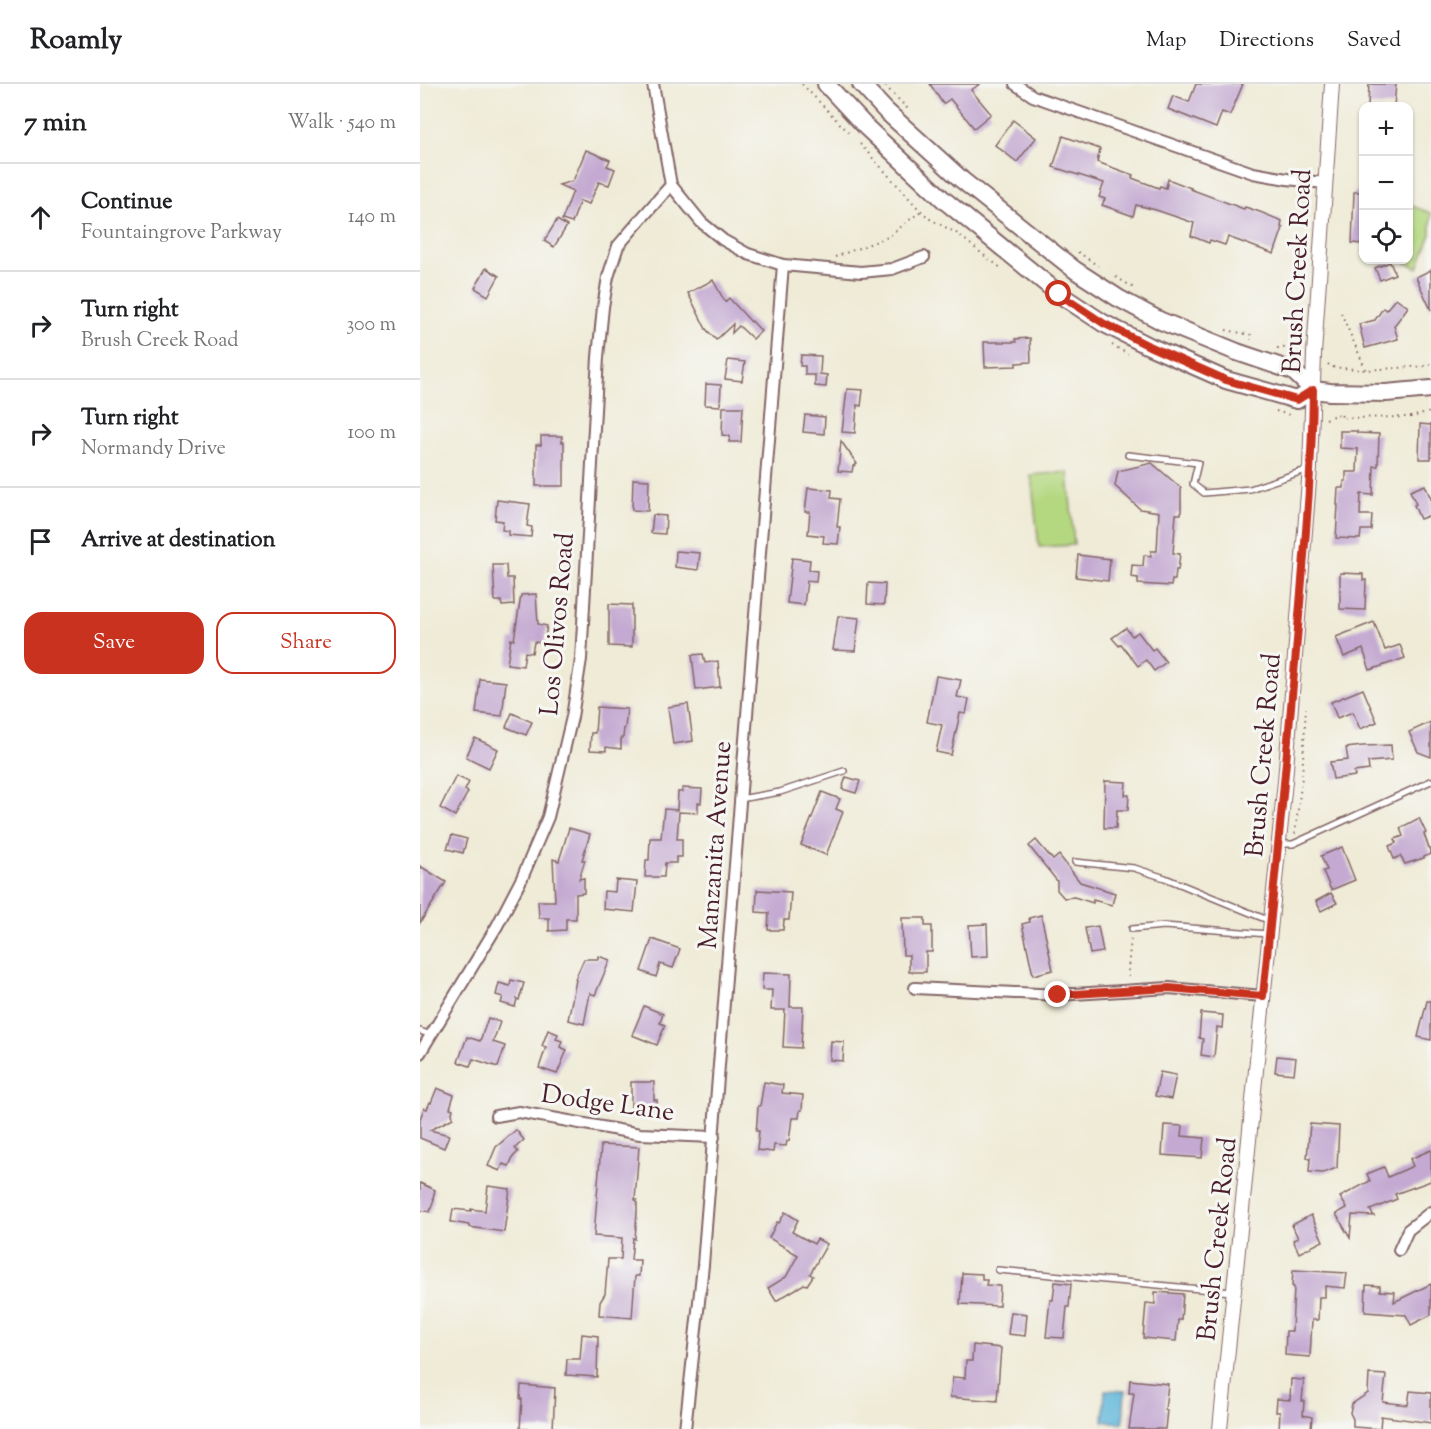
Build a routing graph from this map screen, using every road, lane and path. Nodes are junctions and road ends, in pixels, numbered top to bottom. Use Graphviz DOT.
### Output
graph roads {
  1 [pos="653,84"];
  2 [pos="826,84"];
  3 [pos="861,84"];
  4 [pos="883,84"];
  5 [pos="1015,84"];
  6 [pos="1332,84"];
  7 [pos="911,112"];
  8 [pos="1325,183"];
  9 [pos="671,185"];
  10 [pos="921,211"];
  11 [pos="1072,247"];
  12 [pos="924,257"];
  13 [pos="832,258"];
  14 [pos="783,265"];
  15 [pos="1099,266"];
  16 [pos="1108,272"];
  17 [pos="1135,288"];
  18 [pos="1341,313"];
  19 [pos="1300,323"];
  20 [pos="1223,329"];
  21 [pos="1251,339"];
  22 [pos="1277,348"];
  23 [pos="1431,364"];
  24 [pos="1332,367"];
  25 [pos="1366,370"];
  26 [pos="1431,389"];
  27 [pos="1313,390"];
  28 [pos="1431,412"];
  29 [pos="1325,421"];
  30 [pos="1128,455"];
  31 [pos="1311,468"];
  32 [pos="844,771"];
  33 [pos="1431,781"];
  34 [pos="740,799"];
  35 [pos="1279,844"];
  36 [pos="1076,862"];
  37 [pos="1270,928"];
  38 [pos="1132,929"];
  39 [pos="915,988"];
  40 [pos="1130,990"];
  41 [pos="1263,996"];
  42 [pos="420,1031"];
  43 [pos="431,1035"];
  44 [pos="420,1053"];
  45 [pos="496,1116"];
  46 [pos="714,1137"];
  47 [pos="1431,1212"];
  48 [pos="1399,1250"];
  49 [pos="998,1270"];
  50 [pos="1235,1292"];
  51 [pos="685,1429"];
  52 [pos="1220,1429"];
  1 -- 9 [label="street"];
  2 -- 27 [label="main road"];
  3 -- 27 [label="main road"];
  4 -- 7 [label="path"];
  5 -- 8 [label="street"];
  6 -- 8 [label="street, Brush Creek Road"];
  8 -- 27 [label="street, Brush Creek Road"];
  9 -- 14 [label="street"];
  9 -- 43 [label="street, Los Olivos Road"];
  10 -- 13 [label="path"];
  11 -- 15 [label="path"];
  12 -- 14 [label="street"];
  14 -- 34 [label="street, Manzanita Avenue"];
  16 -- 17 [label="path"];
  18 -- 25 [label="path"];
  19 -- 22 [label="path"];
  20 -- 21 [label="path"];
  23 -- 25 [label="path"];
  24 -- 25 [label="path"];
  26 -- 27 [label="main road"];
  27 -- 31 [label="street, Brush Creek Road"];
  28 -- 29 [label="path"];
  30 -- 31 [label="lane"];
  31 -- 35 [label="street, Brush Creek Road"];
  32 -- 34 [label="lane"];
  33 -- 35 [label="lane"];
  34 -- 46 [label="street, Manzanita Avenue"];
  35 -- 37 [label="street, Brush Creek Road"];
  36 -- 37 [label="lane"];
  37 -- 38 [label="lane"];
  37 -- 41 [label="street, Brush Creek Road"];
  38 -- 40 [label="path"];
  39 -- 40 [label="street"];
  40 -- 41 [label="street"];
  41 -- 50 [label="street, Brush Creek Road"];
  42 -- 43 [label="lane"];
  43 -- 44 [label="street, Los Olivos Road"];
  45 -- 46 [label="street, Dodge Lane"];
  46 -- 51 [label="street, Manzanita Avenue"];
  47 -- 48 [label="street"];
  49 -- 50 [label="lane"];
  50 -- 52 [label="street, Brush Creek Road"];
}
